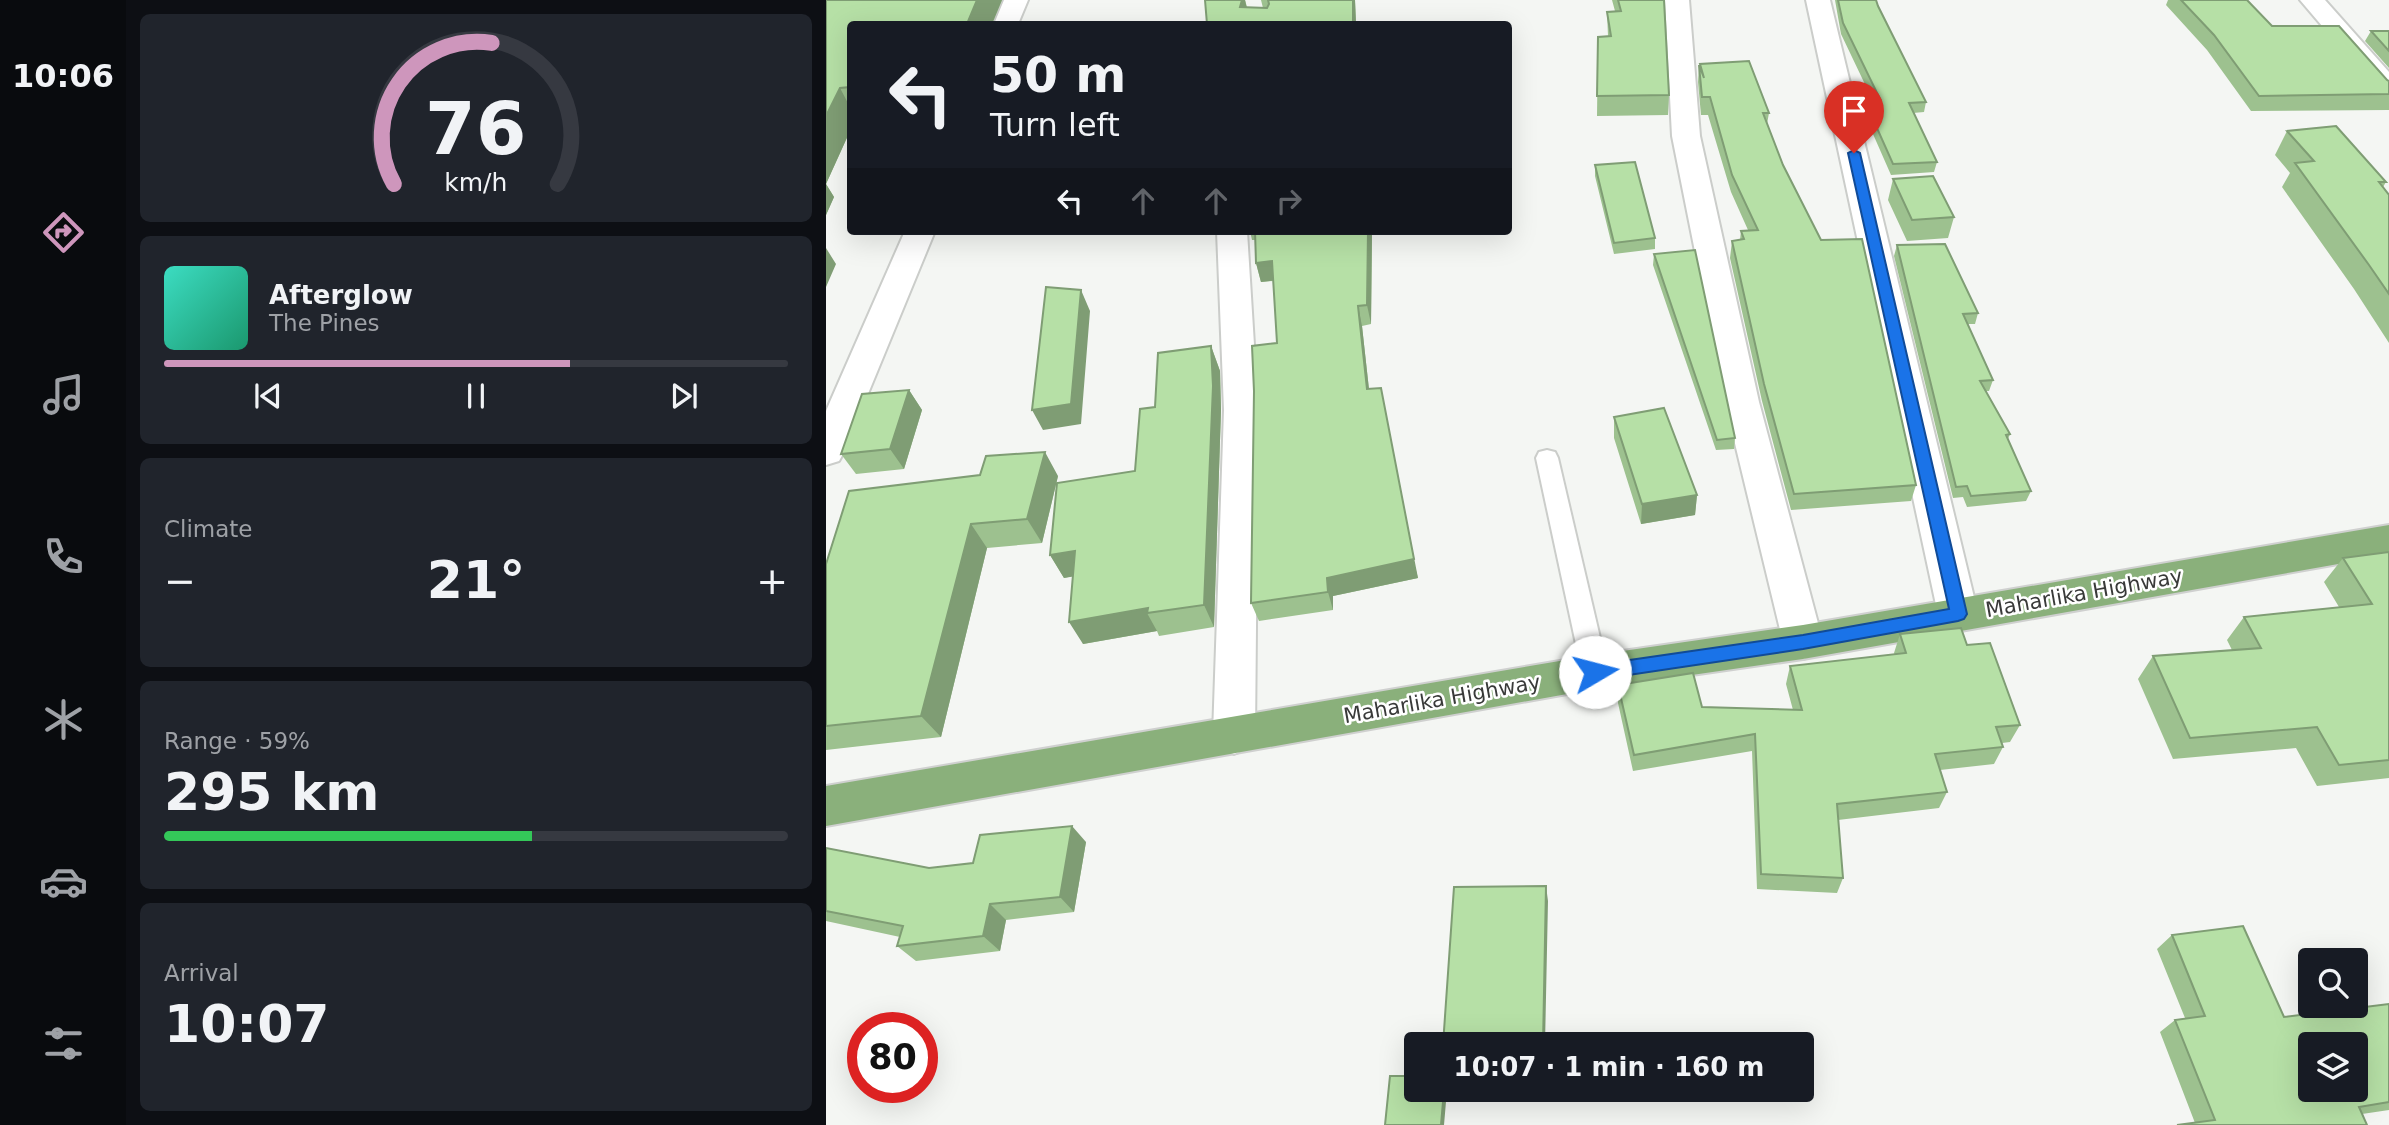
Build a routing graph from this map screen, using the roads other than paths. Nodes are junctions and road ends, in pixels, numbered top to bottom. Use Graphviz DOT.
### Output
graph roads {
  1 [pos="1016,0"];
  2 [pos="1677,0"];
  3 [pos="1818,0"];
  4 [pos="2312,0"];
  5 [pos="1007,21"];
  6 [pos="2389,88"];
  7 [pos="918,235"];
  8 [pos="1232,235"];
  9 [pos="826,453"];
  10 [pos="1547,458"];
  11 [pos="2389,540"];
  12 [pos="1958,614"];
  13 [pos="1803,642"];
  14 [pos="1595,672"];
  15 [pos="1234,736"];
  16 [pos="826,806"];
  1 -- 5 [label="street"];
  2 -- 13 [label="street"];
  3 -- 12 [label="street"];
  4 -- 6 [label="street"];
  7 -- 9 [label="street"];
  8 -- 15 [label="street"];
  10 -- 14 [label="lane"];
  11 -- 12 [label="highway, Maharlika Highway"];
  12 -- 13 [label="highway, Maharlika Highway"];
  13 -- 14 [label="highway, Maharlika Highway"];
  14 -- 15 [label="highway, Maharlika Highway"];
  15 -- 16 [label="highway, Maharlika Highway"];
}
